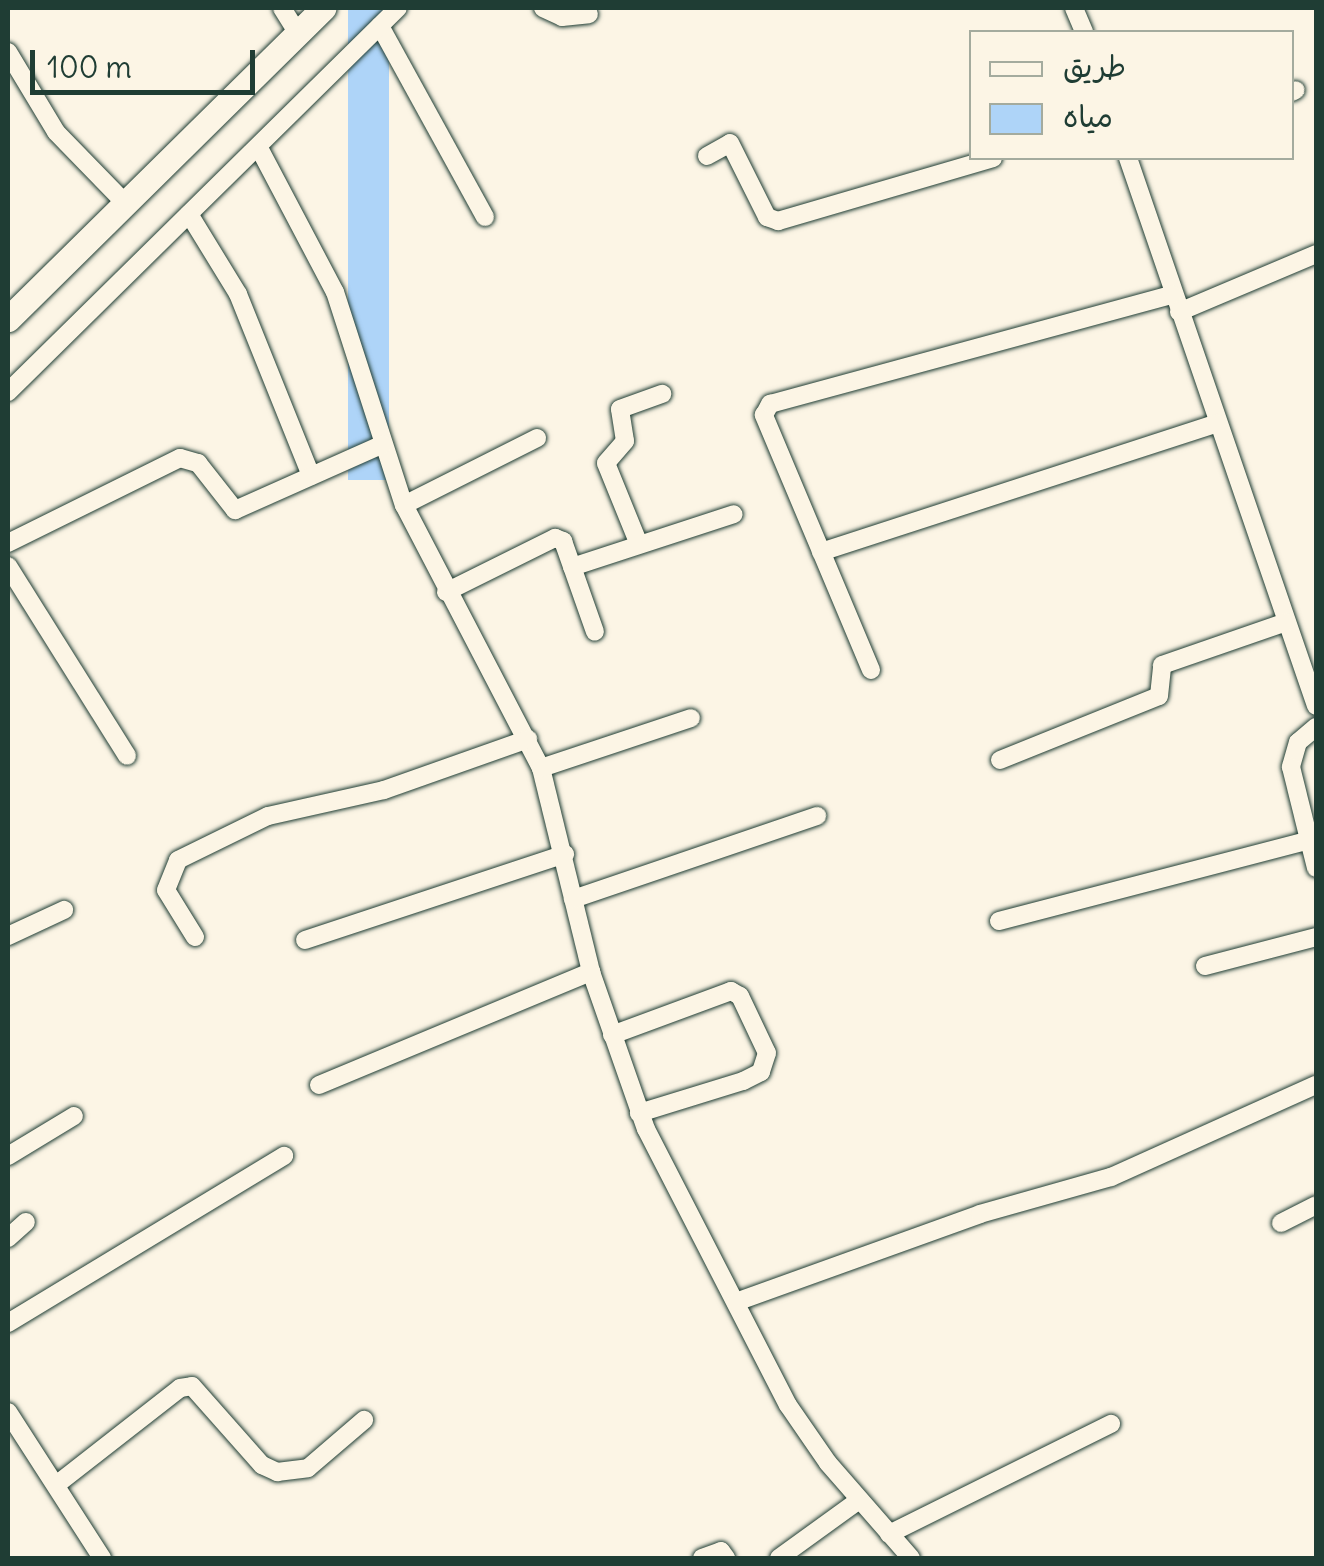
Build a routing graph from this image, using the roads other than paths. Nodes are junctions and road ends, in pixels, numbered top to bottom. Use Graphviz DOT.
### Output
graph roads {
  1 [pos="282,8"];
  2 [pos="322,8"];
  3 [pos="398,8"];
  4 [pos="543,8"];
  5 [pos="588,14"];
  6 [pos="380,26"];
  7 [pos="297,32"];
  8 [pos="8,52"];
  9 [pos="259,148"];
  10 [pos="707,156"];
  11 [pos="985,160"];
  12 [pos="1129,160"];
  13 [pos="125,203"];
  14 [pos="188,214"];
  15 [pos="485,217"];
  16 [pos="1316,254"];
  17 [pos="1175,304"];
  18 [pos="8,319"];
  19 [pos="8,392"];
  20 [pos="662,394"];
  21 [pos="1217,423"];
  22 [pos="537,438"];
  23 [pos="383,444"];
  24 [pos="311,476"];
  25 [pos="404,505"];
  26 [pos="734,514"];
  27 [pos="8,542"];
  28 [pos="638,542"];
  29 [pos="822,552"];
  30 [pos="8,566"];
  31 [pos="572,567"];
  32 [pos="446,592"];
  33 [pos="1286,622"];
  34 [pos="595,632"];
  35 [pos="871,670"];
  36 [pos="1316,706"];
  37 [pos="691,718"];
  38 [pos="1316,727"];
  39 [pos="528,739"];
  40 [pos="126,756"];
  41 [pos="1000,760"];
  42 [pos="542,768"];
  43 [pos="817,816"];
  44 [pos="1310,840"];
  45 [pos="565,854"];
  46 [pos="1316,868"];
  47 [pos="573,899"];
  48 [pos="64,910"];
  49 [pos="998,922"];
  50 [pos="8,936"];
  51 [pos="195,937"];
  52 [pos="1316,937"];
  53 [pos="305,940"];
  54 [pos="1205,966"];
  55 [pos="591,972"];
  56 [pos="612,1035"];
  57 [pos="319,1085"];
  58 [pos="1316,1085"];
  59 [pos="639,1113"];
  60 [pos="74,1116"];
  61 [pos="8,1156"];
  62 [pos="284,1156"];
  63 [pos="1316,1205"];
  64 [pos="26,1222"];
  65 [pos="1281,1223"];
  66 [pos="8,1238"];
  67 [pos="736,1302"];
  68 [pos="8,1324"];
  69 [pos="8,1412"];
  70 [pos="364,1420"];
  71 [pos="1111,1424"];
  72 [pos="56,1485"];
  73 [pos="859,1500"];
  74 [pos="889,1534"];
  75 [pos="102,1558"];
  76 [pos="702,1558"];
  77 [pos="726,1558"];
  78 [pos="779,1558"];
  79 [pos="911,1558"];
  1 -- 7 [label="street"];
  2 -- 7 [label="main road"];
  3 -- 6 [label="street"];
  4 -- 5 [label="street"];
  6 -- 9 [label="street"];
  6 -- 15 [label="street"];
  7 -- 13 [label="main road"];
  8 -- 13 [label="street"];
  9 -- 14 [label="street"];
  9 -- 23 [label="street"];
  10 -- 11 [label="street"];
  12 -- 17 [label="street"];
  13 -- 18 [label="main road"];
  14 -- 19 [label="street"];
  14 -- 24 [label="street"];
  16 -- 17 [label="street"];
  17 -- 21 [label="street"];
  17 -- 29 [label="street"];
  20 -- 28 [label="street"];
  21 -- 29 [label="street"];
  21 -- 33 [label="street"];
  22 -- 25 [label="street"];
  23 -- 24 [label="street"];
  23 -- 25 [label="street"];
  24 -- 27 [label="street"];
  25 -- 32 [label="street"];
  26 -- 28 [label="street"];
  28 -- 31 [label="street"];
  29 -- 35 [label="street"];
  30 -- 40 [label="street"];
  31 -- 32 [label="street"];
  31 -- 34 [label="street"];
  32 -- 39 [label="street"];
  33 -- 36 [label="street"];
  33 -- 41 [label="street"];
  37 -- 42 [label="street"];
  38 -- 44 [label="street"];
  39 -- 42 [label="street"];
  39 -- 51 [label="street"];
  42 -- 45 [label="street"];
  43 -- 47 [label="street"];
  44 -- 46 [label="street"];
  44 -- 49 [label="street"];
  45 -- 47 [label="street"];
  45 -- 53 [label="street"];
  47 -- 55 [label="street"];
  48 -- 50 [label="street"];
  52 -- 54 [label="street"];
  55 -- 56 [label="street"];
  55 -- 57 [label="street"];
  56 -- 59 [label="street"];
  56 -- 59 [label="street"];
  58 -- 67 [label="street"];
  59 -- 67 [label="street"];
  60 -- 61 [label="street"];
  62 -- 68 [label="street"];
  63 -- 65 [label="street"];
  64 -- 66 [label="street"];
  67 -- 73 [label="street"];
  69 -- 72 [label="street"];
  70 -- 72 [label="street"];
  71 -- 74 [label="street"];
  72 -- 75 [label="street"];
  73 -- 74 [label="street"];
  73 -- 78 [label="street"];
  74 -- 79 [label="street"];
  76 -- 77 [label="street"];
}
